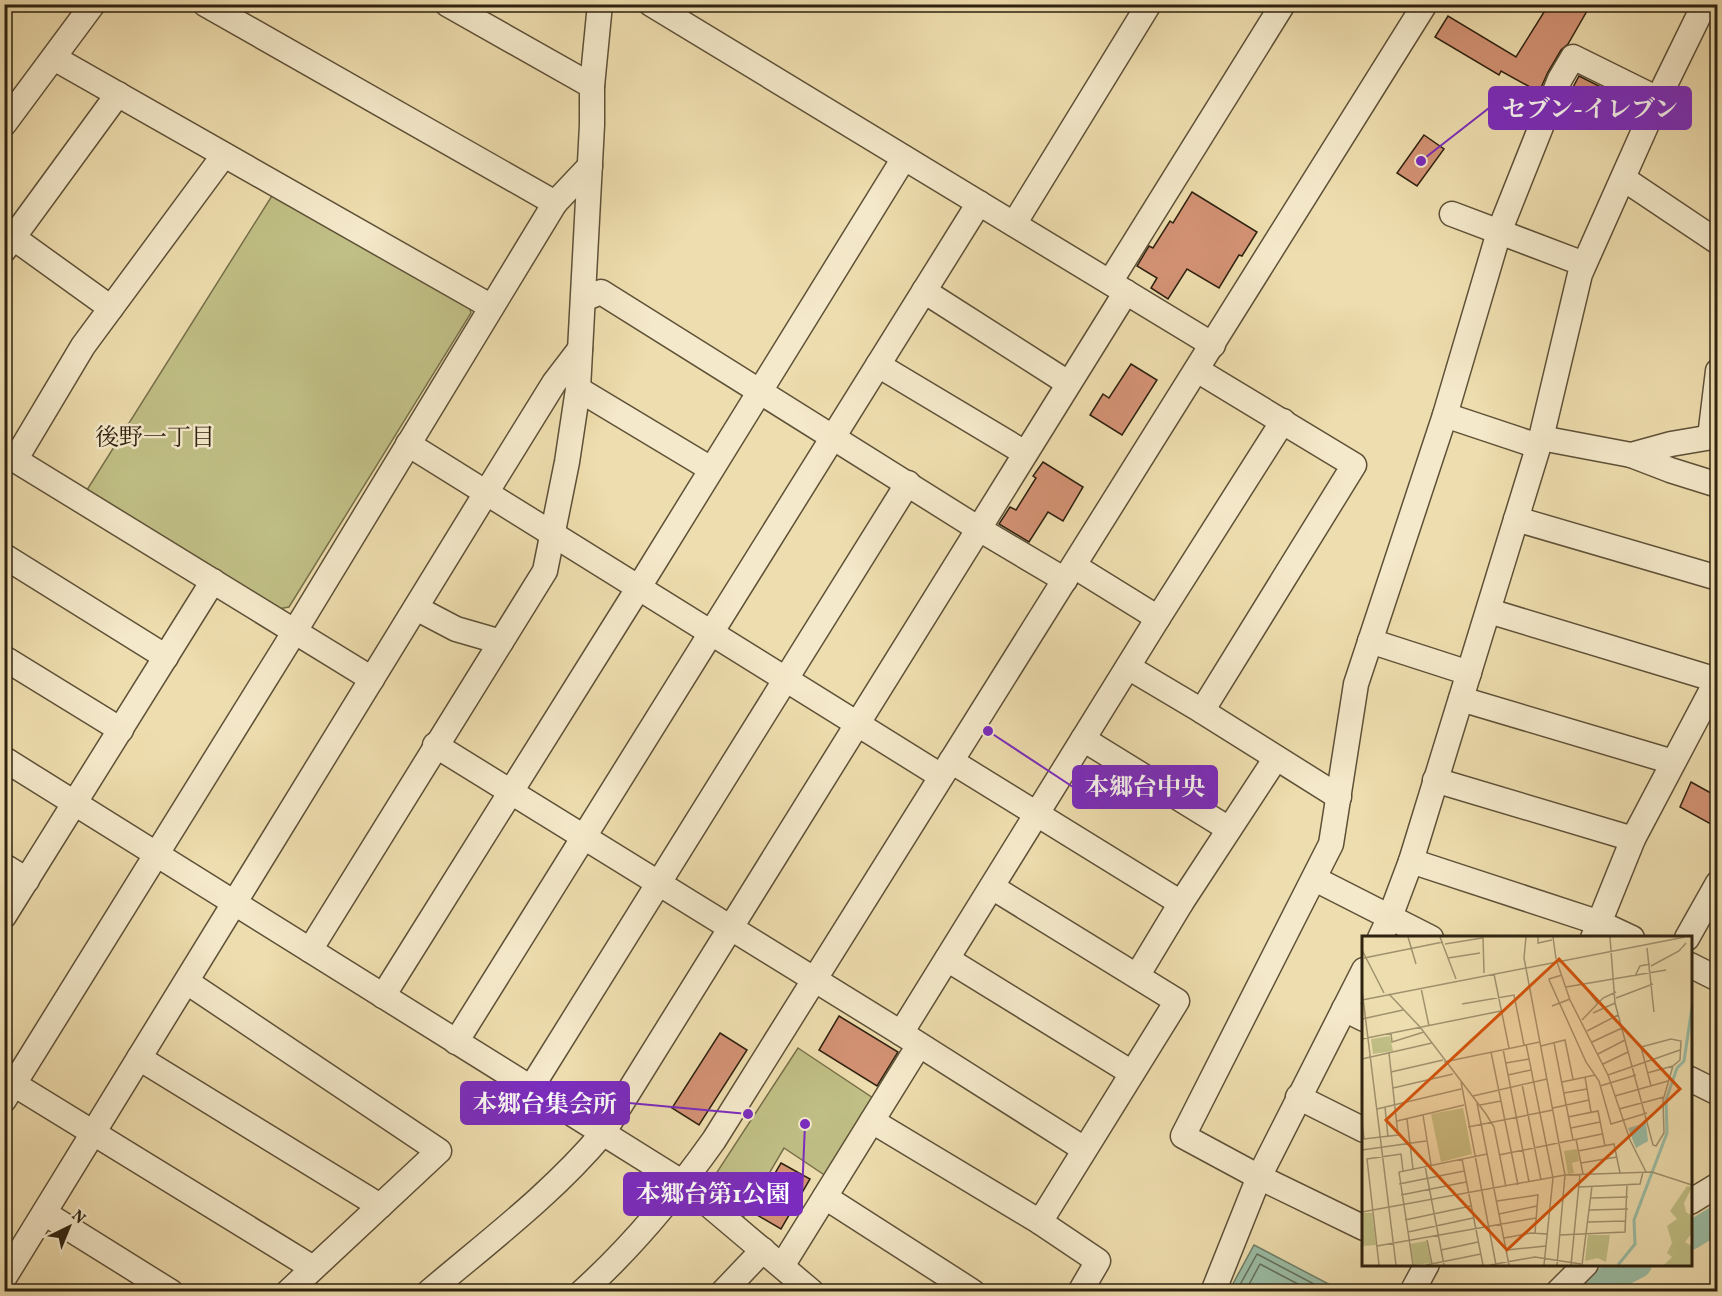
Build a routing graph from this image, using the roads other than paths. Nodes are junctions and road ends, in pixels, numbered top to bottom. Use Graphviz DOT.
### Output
graph roads {
  1 [pos="93,4"];
  2 [pos="205,4"];
  3 [pos="447,4"];
  4 [pos="600,4"];
  5 [pos="651,4"];
  6 [pos="1149,4"];
  7 [pos="1283,4"];
  8 [pos="1425,4"];
  9 [pos="1706,9"];
  10 [pos="54,58"];
  11 [pos="592,86"];
  12 [pos="117,94"];
  13 [pos="1658,99"];
  14 [pos="4,124"];
  15 [pos="224,155"];
  16 [pos="904,158"];
  17 [pos="590,166"];
  18 [pos="1624,179"];
  19 [pos="555,203"];
  20 [pos="979,203"];
  21 [pos="1452,214"];
  22 [pos="1014,224"];
  23 [pos="1499,232"];
  24 [pos="8,240"];
  25 [pos="1718,242"];
  26 [pos="1584,264"];
  27 [pos="1118,287"];
  28 [pos="924,291"];
  29 [pos="584,299"];
  30 [pos="490,306"];
  31 [pos="111,308"];
  32 [pos="1213,345"];
  33 [pos="580,349"];
  34 [pos="878,365"];
  35 [pos="1197,370"];
  36 [pos="1718,370"];
  37 [pos="1068,383"];
  38 [pos="578,389"];
  39 [pos="759,392"];
  40 [pos="1445,415"];
  41 [pos="1283,421"];
  42 [pos="833,437"];
  43 [pos="1714,437"];
  44 [pos="1539,442"];
  45 [pos="408,444"];
  46 [pos="1025,453"];
  47 [pos="1631,455"];
  48 [pos="10,457"];
  49 [pos="711,469"];
  50 [pos="908,483"];
  51 [pos="1718,485"];
  52 [pos="486,493"];
  53 [pos="1516,519"];
  54 [pos="979,529"];
  55 [pos="552,533"];
  56 [pos="4,556"];
  57 [pos="1069,573"];
  58 [pos="1718,578"];
  59 [pos="213,581"];
  60 [pos="639,587"];
  61 [pos="416,608"];
  62 [pos="1489,611"];
  63 [pos="1158,618"];
  64 [pos="295,631"];
  65 [pos="711,633"];
  66 [pos="1370,641"];
  67 [pos="501,642"];
  68 [pos="166,657"];
  69 [pos="4,658"];
  70 [pos="1128,667"];
  71 [pos="1469,673"];
  72 [pos="372,679"];
  73 [pos="786,679"];
  74 [pos="1717,679"];
  75 [pos="1461,699"];
  76 [pos="1202,711"];
  77 [pos="858,724"];
  78 [pos="121,730"];
  79 [pos="1083,739"];
  80 [pos="435,745"];
  81 [pos="1276,758"];
  82 [pos="4,759"];
  83 [pos="1673,762"];
  84 [pos="946,768"];
  85 [pos="1435,780"];
  86 [pos="510,792"];
  87 [pos="1339,797"];
  88 [pos="75,802"];
  89 [pos="1036,813"];
  90 [pos="1229,829"];
  91 [pos="584,837"];
  92 [pos="1633,839"];
  93 [pos="158,854"];
  94 [pos="1411,861"];
  95 [pos="4,866"];
  96 [pos="1316,879"];
  97 [pos="27,880"];
  98 [pos="1718,883"];
  99 [pos="658,884"];
  100 [pos="992,886"];
  101 [pos="235,903"];
  102 [pos="1181,903"];
  103 [pos="4,916"];
  104 [pos="1385,927"];
  105 [pos="731,928"];
  106 [pos="1597,930"];
  107 [pos="1423,936"];
  108 [pos="1623,936"];
  109 [pos="1688,936"];
  110 [pos="310,950"];
  111 [pos="947,959"];
  112 [pos="1692,966"];
  113 [pos="1137,976"];
  114 [pos="1362,979"];
  115 [pos="814,980"];
  116 [pos="1718,980"];
  117 [pos="187,982"];
  118 [pos="383,996"];
  119 [pos="1354,1014"];
  120 [pos="910,1039"];
  121 [pos="456,1042"];
  122 [pos="139,1058"];
  123 [pos="1132,1073"];
  124 [pos="1692,1080"];
  125 [pos="8,1088"];
  126 [pos="531,1088"];
  127 [pos="1718,1093"];
  128 [pos="1298,1097"];
  129 [pos="872,1121"];
  130 [pos="1362,1129"];
  131 [pos="94,1132"];
  132 [pos="603,1133"];
  133 [pos="1084,1149"];
  134 [pos="1259,1177"];
  135 [pos="683,1183"];
  136 [pos="825,1197"];
  137 [pos="380,1206"];
  138 [pos="46,1214"];
  139 [pos="1040,1222"];
  140 [pos="1362,1227"];
  141 [pos="763,1250"];
  142 [pos="782,1266"];
  143 [pos="1426,1266"];
  144 [pos="1584,1266"];
  145 [pos="313,1268"];
  146 [pos="4,1278"];
  147 [pos="171,1292"];
  148 [pos="288,1292"];
  149 [pos="429,1292"];
  150 [pos="582,1292"];
  151 [pos="723,1292"];
  152 [pos="812,1292"];
  153 [pos="973,1292"];
  154 [pos="1080,1292"];
  155 [pos="1213,1292"];
  156 [pos="1412,1292"];
  157 [pos="1558,1292"];
  1 -- 10 [label="street"];
  2 -- 19 [label="street"];
  3 -- 11 [label="street"];
  4 -- 11 [label="street"];
  5 -- 16 [label="street"];
  6 -- 22 [label="street"];
  7 -- 27 [label="street"];
  8 -- 32 [label="street"];
  9 -- 13 [label="street"];
  10 -- 12 [label="street"];
  10 -- 14 [label="street"];
  11 -- 17 [label="street"];
  12 -- 15 [label="street"];
  12 -- 24 [label="street"];
  13 -- 18 [label="street"];
  13 -- 23 [label="street"];
  15 -- 30 [label="street"];
  15 -- 31 [label="street"];
  16 -- 20 [label="street"];
  16 -- 39 [label="street"];
  17 -- 19 [label="street"];
  17 -- 29 [label="street"];
  18 -- 25 [label="street"];
  18 -- 26 [label="street"];
  19 -- 30 [label="street"];
  20 -- 22 [label="street"];
  20 -- 28 [label="street"];
  21 -- 23 [label="street"];
  22 -- 27 [label="street"];
  23 -- 26 [label="street"];
  23 -- 40 [label="street"];
  24 -- 31 [label="street"];
  26 -- 44 [label="street"];
  27 -- 32 [label="street"];
  27 -- 37 [label="street"];
  28 -- 34 [label="street"];
  28 -- 37 [label="street"];
  29 -- 33 [label="street"];
  29 -- 39 [label="street"];
  30 -- 45 [label="street"];
  31 -- 48 [label="street"];
  32 -- 35 [label="street"];
  33 -- 38 [label="street"];
  33 -- 52 [label="street"];
  34 -- 42 [label="street"];
  34 -- 46 [label="street"];
  35 -- 41 [label="street"];
  35 -- 57 [label="street"];
  36 -- 43 [label="street"];
  37 -- 46 [label="street"];
  38 -- 49 [label="street"];
  38 -- 55 [label="street"];
  39 -- 42 [label="street"];
  39 -- 49 [label="street"];
  40 -- 44 [label="street"];
  40 -- 66 [label="street"];
  41 -- 63 [label="street"];
  41 -- 76 [label="street"];
  42 -- 50 [label="street"];
  42 -- 65 [label="street"];
  43 -- 47 [label="street"];
  44 -- 47 [label="street"];
  44 -- 53 [label="street"];
  45 -- 52 [label="street"];
  45 -- 64 [label="street"];
  46 -- 54 [label="street"];
  47 -- 51 [label="street"];
  48 -- 59 [label="street"];
  49 -- 60 [label="street"];
  50 -- 54 [label="street"];
  50 -- 73 [label="street"];
  52 -- 55 [label="street"];
  52 -- 61 [label="street"];
  53 -- 58 [label="street"];
  53 -- 62 [label="street"];
  54 -- 57 [label="street"];
  54 -- 77 [label="street"];
  55 -- 60 [label="street"];
  55 -- 67 [label="street"];
  56 -- 68 [label="street"];
  57 -- 63 [label="street"];
  57 -- 84 [label="street"];
  59 -- 64 [label="street"];
  59 -- 68 [label="street"];
  60 -- 65 [label="street"];
  60 -- 86 [label="street"];
  61 -- 67 [label="street"];
  61 -- 72 [label="street"];
  62 -- 71 [label="street"];
  62 -- 74 [label="street"];
  63 -- 70 [label="street"];
  64 -- 72 [label="street"];
  64 -- 93 [label="street"];
  65 -- 73 [label="street"];
  65 -- 91 [label="street"];
  66 -- 71 [label="street"];
  66 -- 87 [label="street"];
  67 -- 80 [label="street"];
  68 -- 78 [label="street"];
  69 -- 78 [label="street"];
  70 -- 76 [label="street"];
  70 -- 79 [label="street"];
  71 -- 75 [label="street"];
  72 -- 101 [label="street"];
  73 -- 77 [label="street"];
  73 -- 99 [label="street"];
  74 -- 83 [label="street"];
  75 -- 83 [label="street"];
  75 -- 85 [label="street"];
  76 -- 81 [label="street"];
  77 -- 84 [label="street"];
  77 -- 105 [label="street"];
  78 -- 88 [label="street"];
  79 -- 89 [label="street"];
  79 -- 90 [label="street"];
  80 -- 86 [label="street"];
  80 -- 110 [label="street"];
  81 -- 87 [label="street"];
  81 -- 90 [label="street"];
  82 -- 88 [label="street"];
  83 -- 92 [label="street"];
  84 -- 89 [label="street"];
  84 -- 115 [label="street"];
  85 -- 92 [label="street"];
  85 -- 94 [label="street"];
  86 -- 91 [label="street"];
  86 -- 118 [label="street"];
  87 -- 96 [label="street"];
  88 -- 93 [label="street"];
  88 -- 97 [label="street"];
  89 -- 100 [label="street"];
  89 -- 102 [label="street"];
  90 -- 102 [label="street"];
  91 -- 99 [label="street"];
  91 -- 121 [label="street"];
  92 -- 106 [label="street"];
  93 -- 101 [label="street"];
  93 -- 125 [label="street"];
  94 -- 104 [label="street"];
  94 -- 106 [label="street"];
  95 -- 97 [label="street"];
  96 -- 104 [label="street"];
  96 -- 134 [label="street"];
  97 -- 103 [label="street"];
  98 -- 109 [label="street"];
  99 -- 105 [label="street"];
  99 -- 126 [label="street"];
  100 -- 111 [label="street"];
  100 -- 113 [label="street"];
  101 -- 110 [label="street"];
  101 -- 117 [label="street"];
  102 -- 113 [label="street"];
  104 -- 107 [label="street"];
  105 -- 115 [label="street"];
  105 -- 132 [label="street"];
  106 -- 108 [label="street"];
  110 -- 118 [label="street"];
  111 -- 120 [label="street"];
  111 -- 123 [label="street"];
  112 -- 116 [label="street"];
  113 -- 123 [label="street"];
  114 -- 119 [label="street"];
  115 -- 120 [label="street"];
  115 -- 135 [label="street"];
  117 -- 122 [label="street"];
  117 -- 137 [label="street"];
  118 -- 121 [label="street"];
  119 -- 128 [label="street"];
  120 -- 129 [label="street"];
  120 -- 133 [label="street"];
  121 -- 126 [label="street"];
  122 -- 131 [label="street"];
  122 -- 137 [label="street"];
  123 -- 133 [label="street"];
  124 -- 127 [label="street"];
  125 -- 131 [label="street"];
  126 -- 132 [label="street"];
  128 -- 130 [label="street"];
  128 -- 134 [label="street"];
  129 -- 136 [label="street"];
  129 -- 139 [label="street"];
  131 -- 138 [label="street"];
  131 -- 145 [label="street"];
  132 -- 135 [label="street"];
  132 -- 149 [label="street"];
  133 -- 139 [label="street"];
  134 -- 140 [label="street"];
  134 -- 155 [label="street"];
  135 -- 141 [label="street"];
  135 -- 150 [label="street"];
  136 -- 142 [label="street"];
  136 -- 153 [label="street"];
  137 -- 145 [label="street"];
  138 -- 146 [label="street"];
  138 -- 147 [label="street"];
  139 -- 154 [label="street"];
  141 -- 142 [label="street"];
  141 -- 151 [label="street"];
  142 -- 152 [label="street"];
  143 -- 156 [label="street"];
  144 -- 157 [label="street"];
  145 -- 148 [label="street"];
}
